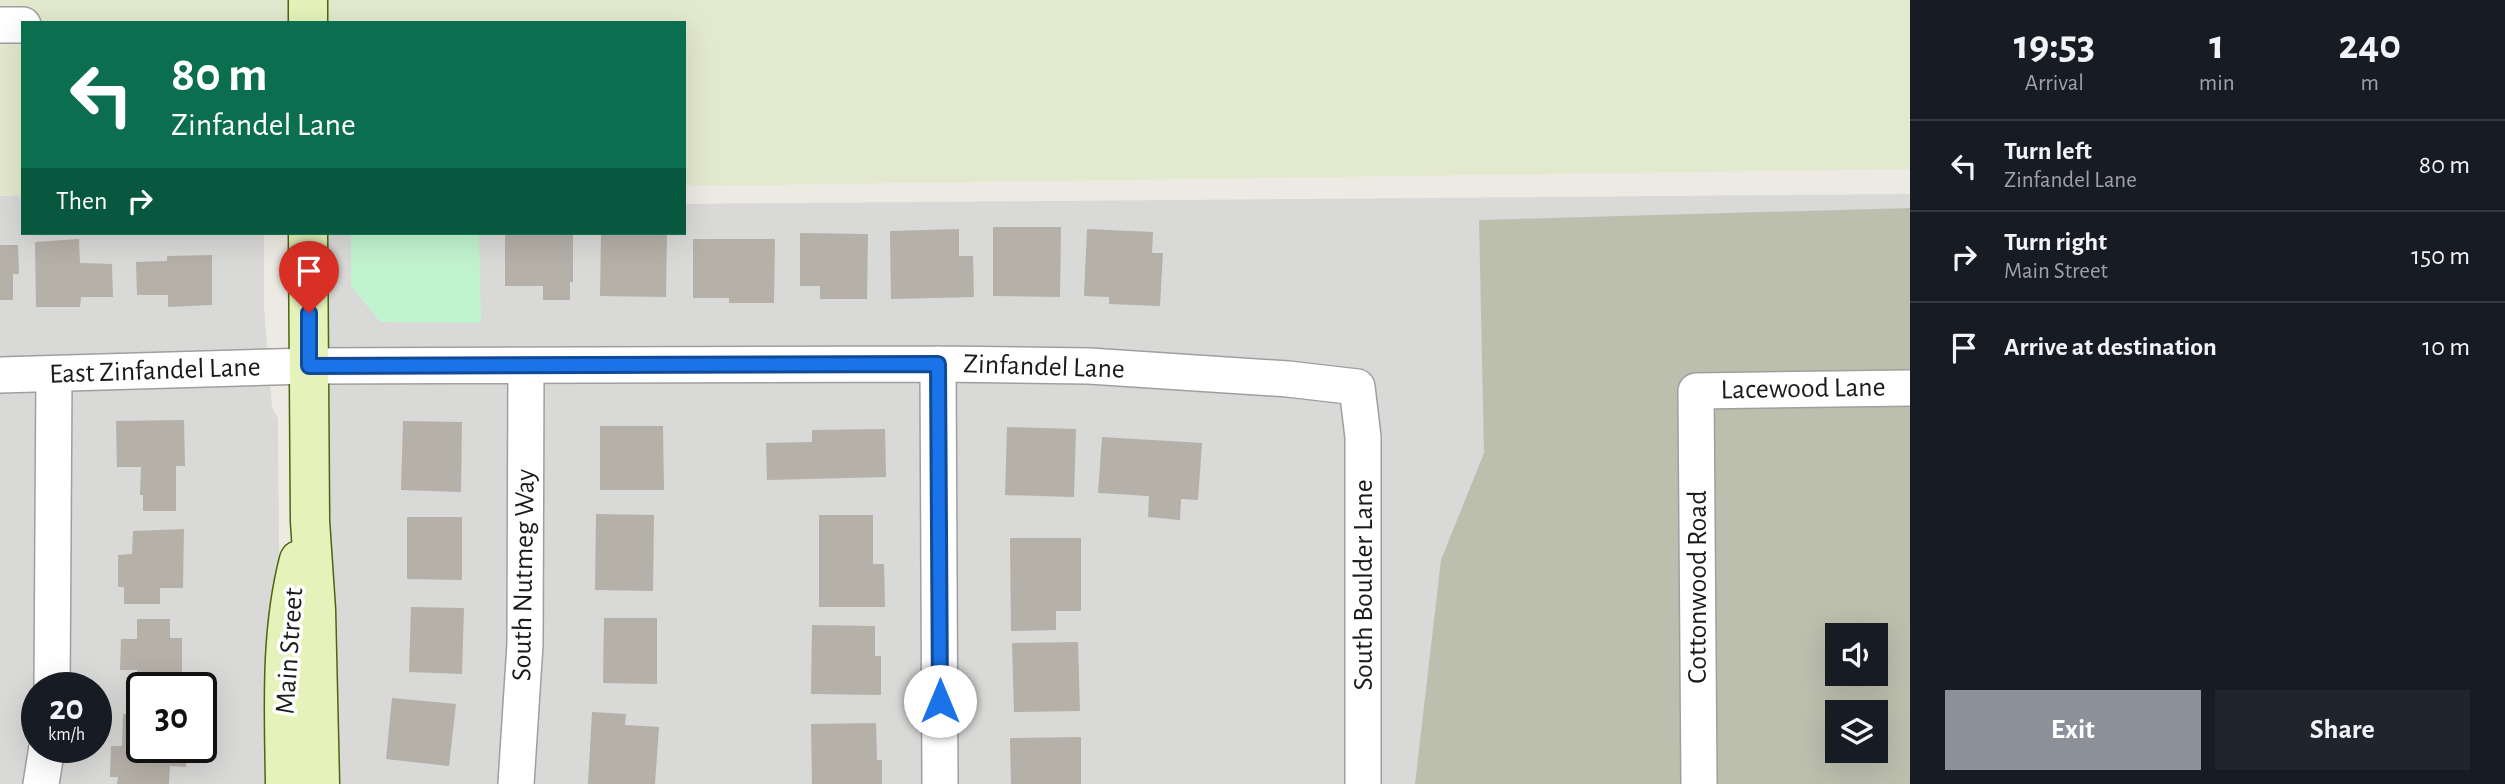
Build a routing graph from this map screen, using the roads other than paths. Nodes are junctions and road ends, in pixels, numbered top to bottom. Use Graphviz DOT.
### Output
graph roads {
  1 [pos="308,0"];
  2 [pos="308,21"];
  3 [pos="0,25"];
  4 [pos="21,25"];
  5 [pos="309,235"];
  6 [pos="938,364"];
  7 [pos="309,366"];
  8 [pos="526,366"];
  9 [pos="54,374"];
  10 [pos="0,375"];
  11 [pos="1357,387"];
  12 [pos="1910,388"];
  13 [pos="1696,390"];
  14 [pos="310,521"];
  15 [pos="52,672"];
  16 [pos="44,763"];
  17 [pos="41,784"];
  18 [pos="285,784"];
  19 [pos="320,784"];
  20 [pos="516,784"];
  21 [pos="940,784"];
  22 [pos="1363,784"];
  23 [pos="1699,784"];
  1 -- 2 [label="street"];
  3 -- 4 [label="street"];
  5 -- 7 [label="street, Main Street"];
  6 -- 8 [label="street, Zinfandel Lane"];
  6 -- 11 [label="street, Zinfandel Lane"];
  6 -- 21 [label="street"];
  7 -- 8 [label="street, Zinfandel Lane"];
  7 -- 9 [label="street, East Zinfandel Lane"];
  7 -- 14 [label="street, Main Street"];
  8 -- 20 [label="street, South Nutmeg Way"];
  9 -- 10 [label="street, East Zinfandel Lane"];
  9 -- 15 [label="street"];
  11 -- 22 [label="street, South Boulder Lane"];
  12 -- 13 [label="street, Lacewood Lane"];
  13 -- 23 [label="street, Cottonwood Road"];
  14 -- 18 [label="street, Main Street"];
  14 -- 19 [label="street, Main Street"];
  16 -- 17 [label="street"];
}
